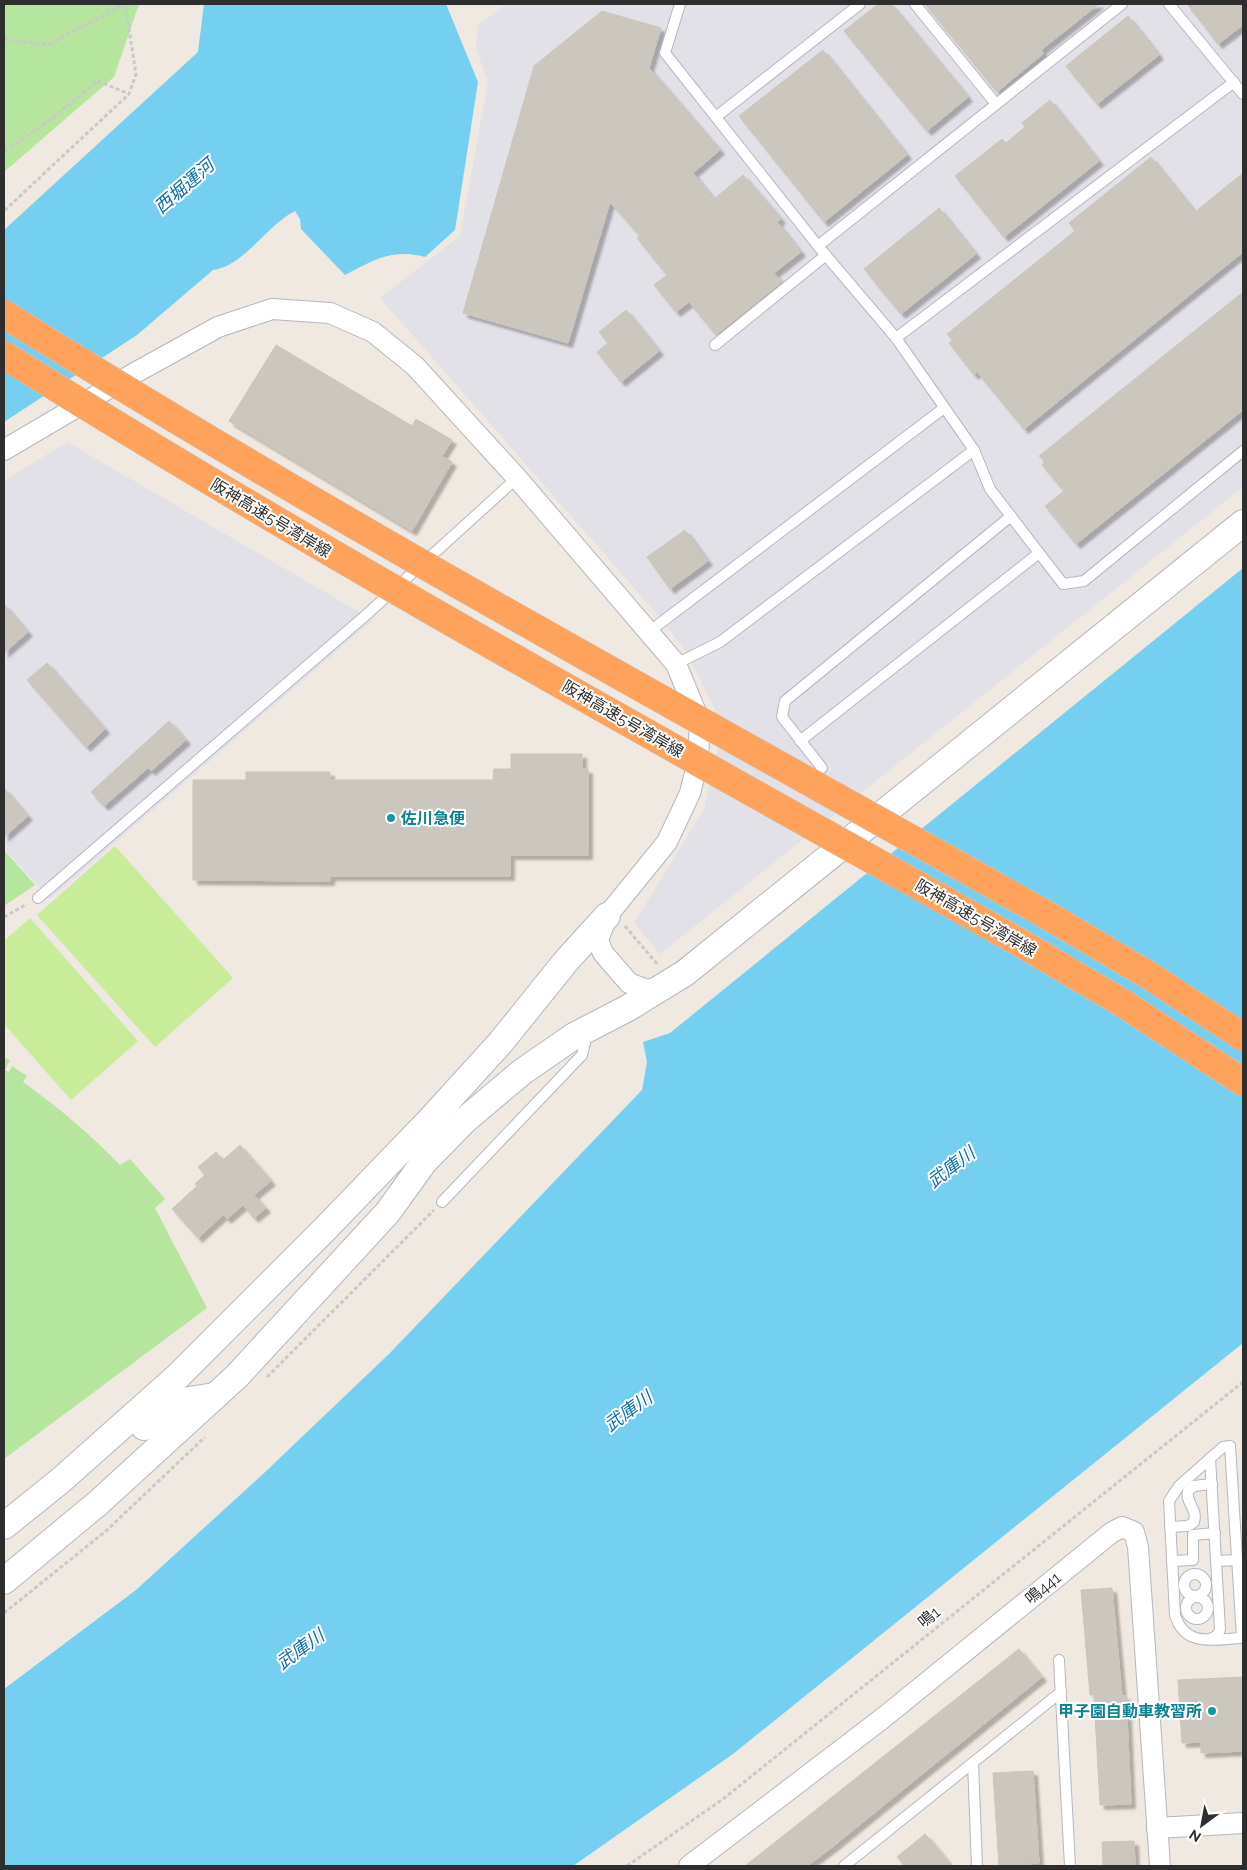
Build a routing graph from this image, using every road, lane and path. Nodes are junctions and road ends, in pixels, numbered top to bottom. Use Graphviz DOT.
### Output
graph roads {
  1 [pos="680,4"];
  2 [pos="860,4"];
  3 [pos="915,4"];
  4 [pos="1122,4"];
  5 [pos="1169,4"];
  6 [pos="4,39"];
  7 [pos="1234,82"];
  8 [pos="129,94"];
  9 [pos="1243,94"];
  10 [pos="996,104"];
  11 [pos="717,116"];
  12 [pos="4,151"];
  13 [pos="4,211"];
  14 [pos="818,246"];
  15 [pos="826,255"];
  16 [pos="4,314"];
  17 [pos="896,338"];
  18 [pos="715,345"];
  19 [pos="4,355"];
  20 [pos="944,408"];
  21 [pos="4,450"];
  22 [pos="974,450"];
  23 [pos="1243,451"];
  24 [pos="517,478"];
  25 [pos="1011,516"];
  26 [pos="1243,522"];
  27 [pos="1039,553"];
  28 [pos="650,631"];
  29 [pos="676,664"];
  30 [pos="800,741"];
  31 [pos="822,768"];
  32 [pos="38,898"];
  33 [pos="607,916"];
  34 [pos="4,917"];
  35 [pos="666,986"];
  36 [pos="589,1028"];
  37 [pos="1243,1037"];
  38 [pos="1243,1082"];
  39 [pos="442,1202"];
  40 [pos="1243,1382"];
  41 [pos="215,1396"];
  42 [pos="1210,1458"];
  43 [pos="1212,1484"];
  44 [pos="9,1522"];
  45 [pos="1170,1527"];
  46 [pos="1215,1533"];
  47 [pos="1237,1560"];
  48 [pos="1172,1561"];
  49 [pos="1216,1561"];
  50 [pos="4,1581"];
  51 [pos="1179,1585"];
  52 [pos="1196,1596"];
  53 [pos="1198,1619"];
  54 [pos="1243,1638"];
  55 [pos="1204,1639"];
  56 [pos="1059,1660"];
  57 [pos="1060,1692"];
  58 [pos="973,1763"];
  59 [pos="1243,1823"];
  60 [pos="1157,1828"];
  61 [pos="627,1866"];
  62 [pos="690,1866"];
  63 [pos="844,1866"];
  64 [pos="977,1866"];
  65 [pos="1070,1866"];
  66 [pos="1160,1866"];
  1 -- 11 [label="lane"];
  2 -- 11 [label="lane"];
  3 -- 10 [label="lane"];
  4 -- 10 [label="lane"];
  5 -- 7 [label="lane"];
  6 -- 8 [label="path"];
  7 -- 9 [label="lane"];
  7 -- 17 [label="lane"];
  8 -- 12 [label="path"];
  8 -- 13 [label="path"];
  10 -- 14 [label="lane"];
  11 -- 14 [label="lane"];
  14 -- 15 [label="lane"];
  15 -- 17 [label="lane"];
  15 -- 18 [label="lane"];
  16 -- 37 [label="highway, bridge"];
  17 -- 20 [label="lane"];
  19 -- 38 [label="highway, 阪神高速5号湾岸線, bridge"];
  20 -- 22 [label="lane"];
  20 -- 28 [label="lane"];
  21 -- 24 [label="street"];
  22 -- 25 [label="lane"];
  22 -- 29 [label="lane"];
  23 -- 27 [label="lane"];
  24 -- 28 [label="street"];
  24 -- 32 [label="lane"];
  25 -- 27 [label="lane"];
  25 -- 30 [label="lane"];
  26 -- 35 [label="street"];
  27 -- 30 [label="lane"];
  28 -- 29 [label="street"];
  29 -- 33 [label="street"];
  30 -- 31 [label="lane"];
  32 -- 34 [label="path"];
  33 -- 35 [label="street"];
  33 -- 44 [label="street"];
  35 -- 36 [label="street"];
  36 -- 39 [label="lane"];
  36 -- 41 [label="street"];
  40 -- 61 [label="path, 鳴1"];
  41 -- 44 [label="street"];
  41 -- 50 [label="street"];
  42 -- 43 [label="lane"];
  42 -- 45 [label="lane"];
  42 -- 47 [label="lane"];
  43 -- 45 [label="lane"];
  43 -- 46 [label="lane"];
  45 -- 48 [label="lane"];
  46 -- 48 [label="lane"];
  46 -- 49 [label="lane"];
  47 -- 49 [label="lane"];
  47 -- 54 [label="lane"];
  48 -- 51 [label="lane"];
  49 -- 55 [label="lane"];
  51 -- 52 [label="lane"];
  51 -- 52 [label="lane"];
  51 -- 55 [label="lane"];
  52 -- 53 [label="lane"];
  52 -- 53 [label="lane"];
  53 -- 55 [label="lane"];
  54 -- 55 [label="lane"];
  56 -- 57 [label="lane"];
  57 -- 58 [label="lane"];
  57 -- 65 [label="lane"];
  58 -- 63 [label="lane"];
  58 -- 64 [label="lane"];
  59 -- 60 [label="street"];
  60 -- 62 [label="street, 鳴441"];
  60 -- 66 [label="street, 鳴441"];
}
